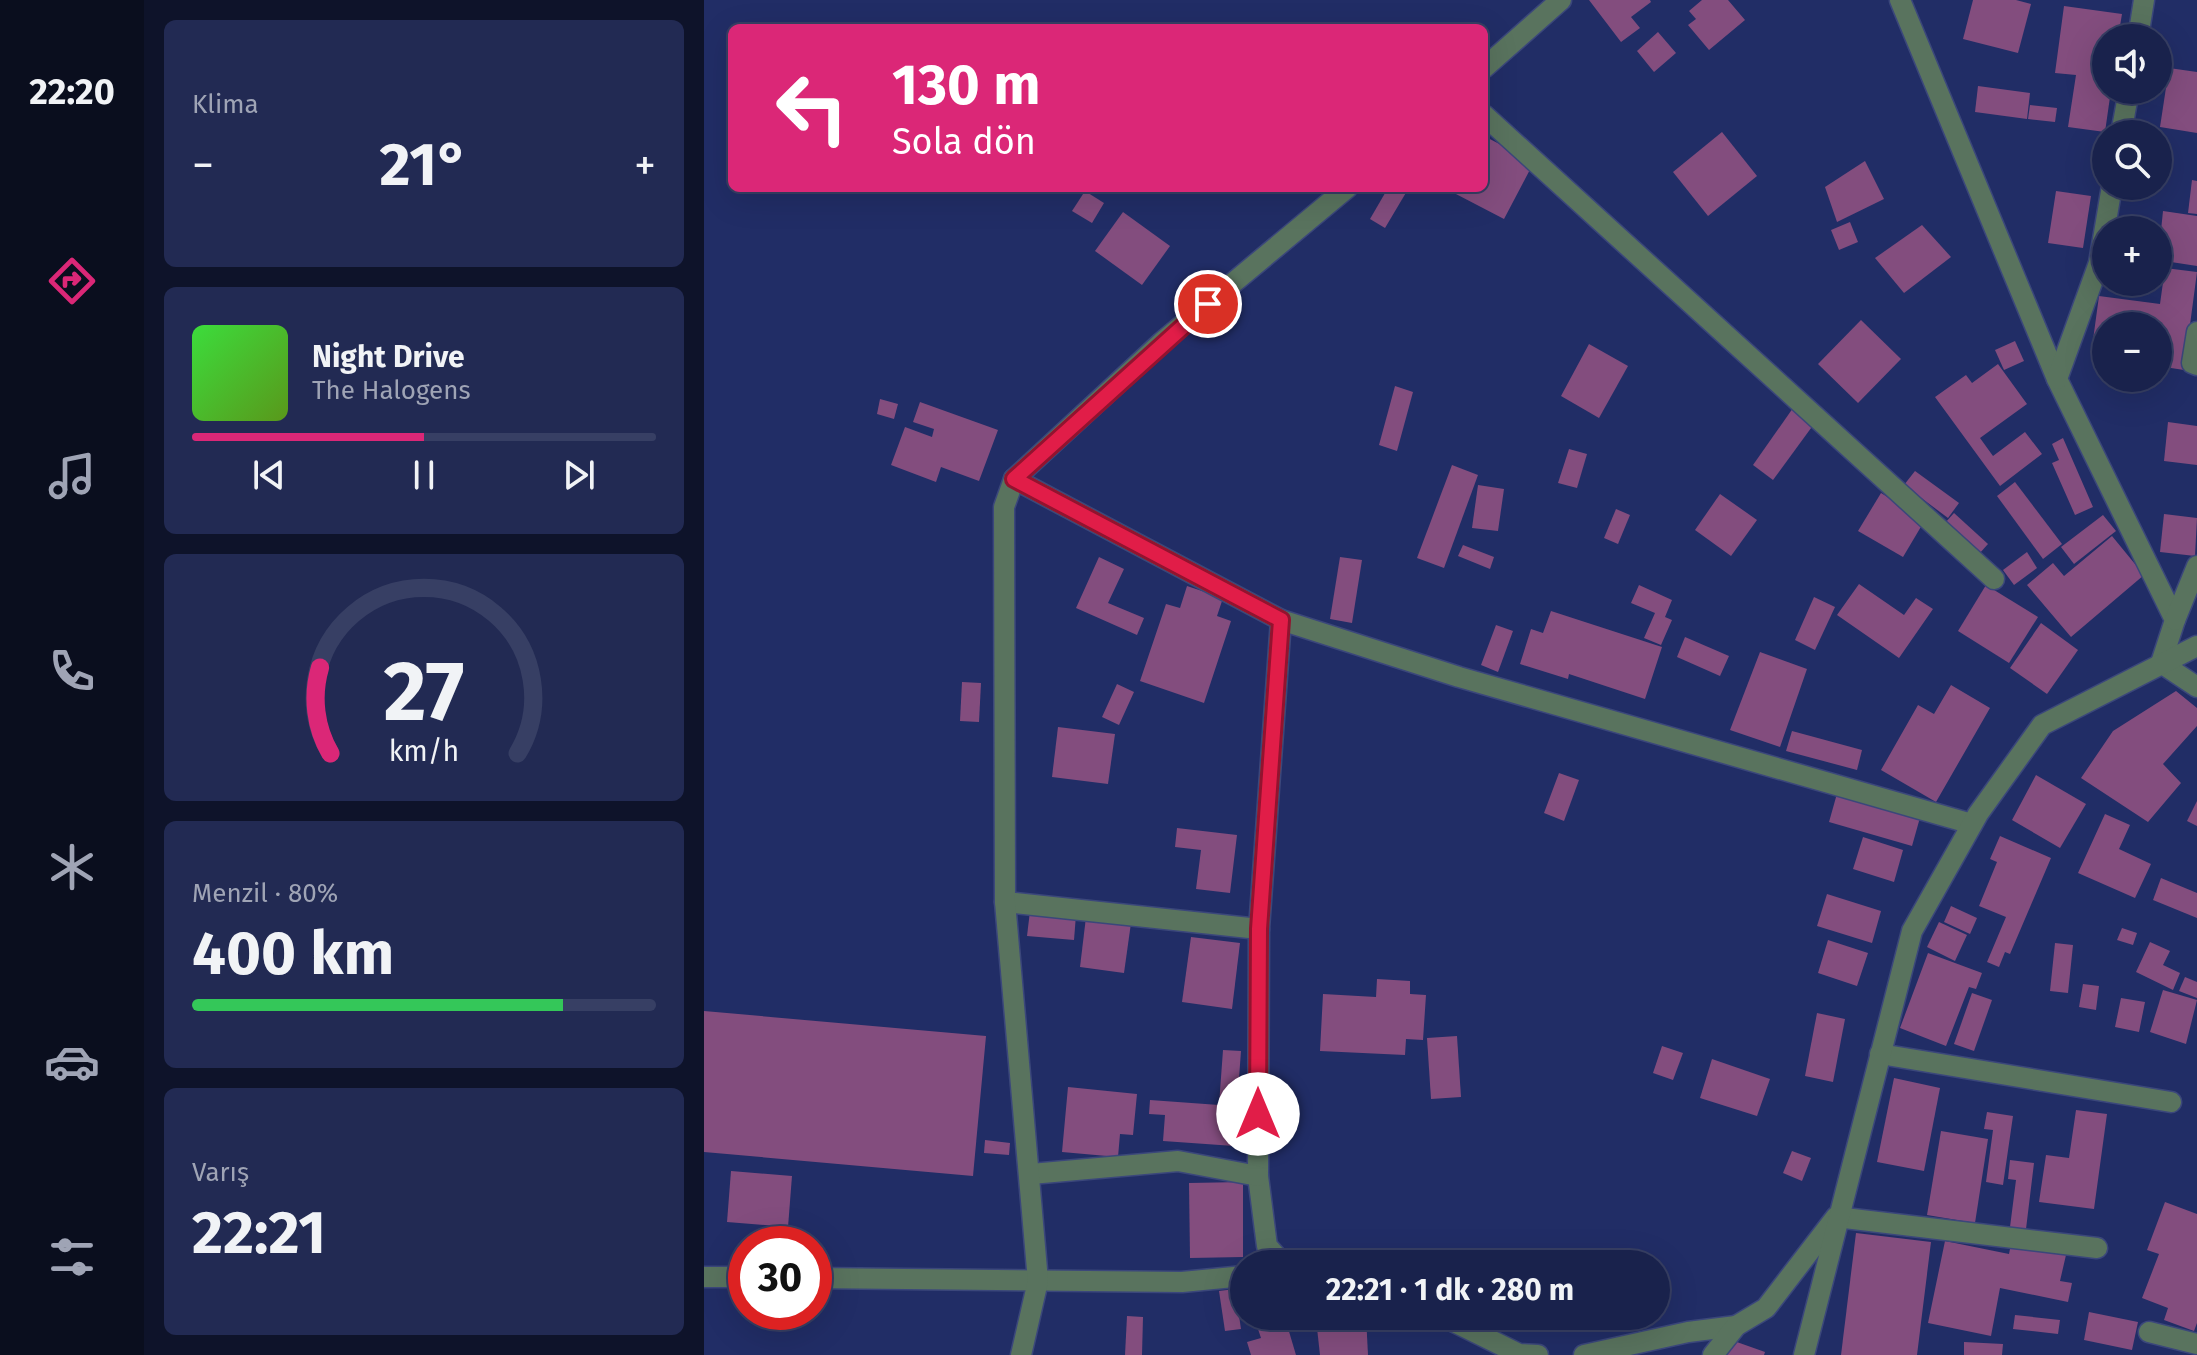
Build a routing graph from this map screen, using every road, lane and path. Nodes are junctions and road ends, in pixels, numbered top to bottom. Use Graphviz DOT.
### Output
graph roads {
  1 [pos="1561,0"];
  2 [pos="1900,0"];
  3 [pos="2144,0"];
  4 [pos="2140,24"];
  5 [pos="1488,64"];
  6 [pos="1488,119"];
  7 [pos="1342,192"];
  8 [pos="2110,200"];
  9 [pos="2197,332"];
  10 [pos="2197,365"];
  11 [pos="2057,379"];
  12 [pos="1014,479"];
  13 [pos="2197,566"];
  14 [pos="1994,579"];
  15 [pos="1281,620"];
  16 [pos="2175,620"];
  17 [pos="2197,646"];
  18 [pos="2161,663"];
  19 [pos="2197,687"];
  20 [pos="1972,824"];
  21 [pos="1005,902"];
  22 [pos="1259,929"];
  23 [pos="1880,1054"];
  24 [pos="2171,1102"];
  25 [pos="1031,1174"];
  26 [pos="1258,1176"];
  27 [pos="1836,1217"];
  28 [pos="2097,1248"];
  29 [pos="1271,1250"];
  30 [pos="704,1277"];
  31 [pos="728,1277"];
  32 [pos="1230,1277"];
  33 [pos="832,1278"];
  34 [pos="1038,1281"];
  35 [pos="1736,1326"];
  36 [pos="1470,1330"];
  37 [pos="2149,1332"];
  38 [pos="2197,1344"];
  39 [pos="1021,1355"];
  40 [pos="1519,1355"];
  41 [pos="1538,1355"];
  42 [pos="1584,1355"];
  43 [pos="1713,1355"];
  44 [pos="1804,1355"];
  1 -- 5 [label="street"];
  2 -- 11 [label="street"];
  3 -- 4 [label="street"];
  6 -- 14 [label="street"];
  7 -- 12 [label="street"];
  8 -- 11 [label="street"];
  9 -- 10 [label="street"];
  11 -- 16 [label="street"];
  12 -- 15 [label="street"];
  12 -- 21 [label="street"];
  13 -- 16 [label="street"];
  15 -- 20 [label="street"];
  15 -- 22 [label="street"];
  16 -- 18 [label="street"];
  17 -- 18 [label="street"];
  18 -- 19 [label="street"];
  18 -- 20 [label="street"];
  20 -- 23 [label="street"];
  21 -- 22 [label="street"];
  21 -- 25 [label="street"];
  22 -- 26 [label="street"];
  23 -- 24 [label="street"];
  23 -- 27 [label="street"];
  25 -- 26 [label="street"];
  25 -- 34 [label="street"];
  26 -- 29 [label="street"];
  27 -- 28 [label="street"];
  27 -- 35 [label="street"];
  27 -- 44 [label="street"];
  30 -- 31 [label="street"];
  32 -- 34 [label="street"];
  33 -- 34 [label="street"];
  34 -- 39 [label="street"];
  35 -- 42 [label="street"];
  35 -- 43 [label="street"];
  36 -- 40 [label="street"];
  37 -- 38 [label="street"];
  40 -- 41 [label="street"];
}
